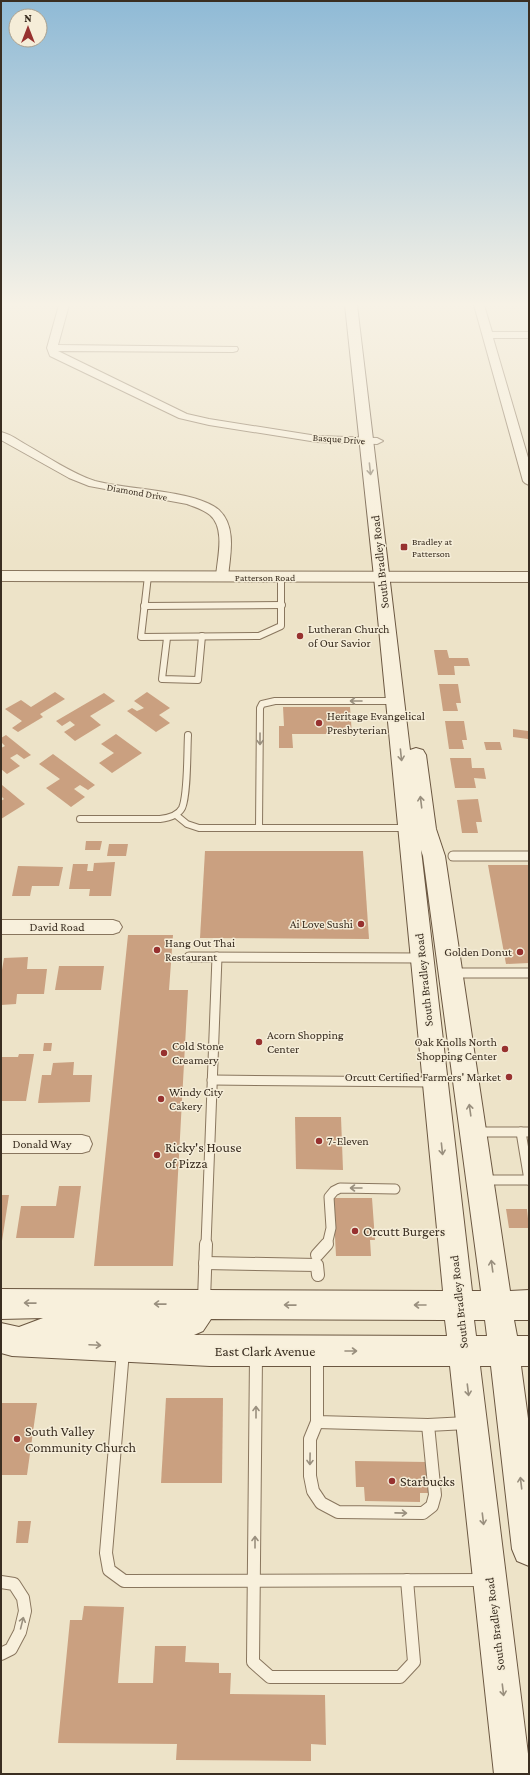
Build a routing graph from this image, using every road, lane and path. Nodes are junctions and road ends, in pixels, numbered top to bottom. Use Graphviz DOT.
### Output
graph roads {
  1 [pos="123,388"];
  2 [pos="364,388"];
  3 [pos="367,388"];
  4 [pos="503,388"];
  5 [pos="1,435"];
  6 [pos="372,441"];
  7 [pos="529,481"];
  8 [pos="1,576"];
  9 [pos="148,576"];
  10 [pos="222,577"];
  11 [pos="281,577"];
  12 [pos="388,577"];
  13 [pos="529,577"];
  14 [pos="282,605"];
  15 [pos="144,606"];
  16 [pos="202,636"];
  17 [pos="167,638"];
  18 [pos="395,700"];
  19 [pos="188,735"];
  20 [pos="176,815"];
  21 [pos="80,819"];
  22 [pos="260,828"];
  23 [pos="416,829"];
  24 [pos="453,856"];
  25 [pos="529,856"];
  26 [pos="436,872"];
  27 [pos="1,927"];
  28 [pos="113,927"];
  29 [pos="189,957"];
  30 [pos="217,957"];
  31 [pos="422,958"];
  32 [pos="450,973"];
  33 [pos="529,973"];
  34 [pos="463,1064"];
  35 [pos="212,1080"];
  36 [pos="435,1082"];
  37 [pos="473,1132"];
  38 [pos="525,1132"];
  39 [pos="1,1144"];
  40 [pos="82,1144"];
  41 [pos="480,1180"];
  42 [pos="529,1180"];
  43 [pos="395,1189"];
  44 [pos="317,1255"];
  45 [pos="204,1263"];
  46 [pos="318,1275"];
  47 [pos="1,1304"];
  48 [pos="204,1305"];
  49 [pos="458,1305"];
  50 [pos="497,1305"];
  51 [pos="529,1305"];
  52 [pos="6,1340"];
  53 [pos="124,1347"];
  54 [pos="256,1351"];
  55 [pos="317,1351"];
  56 [pos="463,1351"];
  57 [pos="516,1351"];
  58 [pos="317,1422"];
  59 [pos="472,1422"];
  60 [pos="428,1425"];
  61 [pos="523,1447"];
  62 [pos="528,1540"];
  63 [pos="407,1580"];
  64 [pos="490,1580"];
  65 [pos="255,1581"];
  66 [pos="1,1582"];
  67 [pos="1,1654"];
  68 [pos="512,1774"];
  1 -- 6 [label="street, Basque Drive"];
  2 -- 6 [label="main road, South Bradley Road"];
  3 -- 6 [label="main road, South Bradley Road"];
  4 -- 7 [label="street"];
  5 -- 10 [label="street, Diamond Drive"];
  6 -- 12 [label="main road, South Bradley Road"];
  8 -- 9 [label="street, Patterson Road"];
  9 -- 10 [label="street, Patterson Road"];
  9 -- 15 [label="lane"];
  10 -- 11 [label="street, Patterson Road"];
  11 -- 12 [label="street, Patterson Road"];
  11 -- 14 [label="lane"];
  12 -- 13 [label="street, Patterson Road"];
  12 -- 18 [label="main road, South Bradley Road"];
  23 -- 12 [label="main road, South Bradley Road, one-way"];
  14 -- 15 [label="lane"];
  14 -- 16 [label="lane"];
  15 -- 17 [label="lane"];
  16 -- 17 [label="lane"];
  16 -- 17 [label="lane"];
  18 -- 22 [label="lane, one-way"];
  18 -- 23 [label="main road, South Bradley Road, one-way"];
  19 -- 20 [label="lane"];
  20 -- 21 [label="lane"];
  20 -- 22 [label="lane"];
  22 -- 23 [label="lane"];
  23 -- 26 [label="main road, South Bradley Road"];
  23 -- 31 [label="main road, South Bradley Road"];
  24 -- 25 [label="lane"];
  26 -- 31 [label="main road"];
  26 -- 32 [label="main road, South Bradley Road"];
  27 -- 28 [label="street, David Road"];
  29 -- 30 [label="lane"];
  30 -- 31 [label="lane"];
  30 -- 35 [label="lane"];
  31 -- 34 [label="main road"];
  31 -- 36 [label="main road, South Bradley Road"];
  32 -- 33 [label="lane"];
  32 -- 34 [label="main road, South Bradley Road"];
  37 -- 34 [label="main road, South Bradley Road, one-way"];
  35 -- 36 [label="lane"];
  35 -- 45 [label="lane"];
  36 -- 49 [label="main road, South Bradley Road, one-way"];
  37 -- 38 [label="lane"];
  37 -- 41 [label="main road, South Bradley Road"];
  38 -- 42 [label="lane"];
  39 -- 40 [label="street, Donald Way"];
  41 -- 42 [label="lane"];
  50 -- 41 [label="main road, South Bradley Road, one-way"];
  43 -- 44 [label="lane, one-way"];
  45 -- 46 [label="lane"];
  45 -- 48 [label="lane"];
  48 -- 47 [label="main road, one-way"];
  49 -- 48 [label="main road, one-way"];
  48 -- 52 [label="main road"];
  49 -- 50 [label="main road"];
  49 -- 56 [label="main road, South Bradley Road"];
  50 -- 51 [label="main road"];
  50 -- 57 [label="main road, South Bradley Road"];
  52 -- 53 [label="main road, East Clark Avenue, one-way"];
  53 -- 54 [label="main road, East Clark Avenue"];
  53 -- 65 [label="lane"];
  54 -- 55 [label="main road, East Clark Avenue"];
  65 -- 54 [label="lane, one-way"];
  55 -- 56 [label="main road, East Clark Avenue, one-way"];
  55 -- 58 [label="lane"];
  56 -- 57 [label="main road, East Clark Avenue"];
  56 -- 59 [label="main road, South Bradley Road, one-way"];
  57 -- 61 [label="main road, South Bradley Road"];
  58 -- 60 [label="lane"];
  58 -- 60 [label="lane, one-way"];
  59 -- 60 [label="lane"];
  59 -- 64 [label="main road, South Bradley Road, one-way"];
  62 -- 61 [label="main road, South Bradley Road, one-way"];
  63 -- 64 [label="lane"];
  63 -- 65 [label="lane"];
  63 -- 65 [label="lane"];
  64 -- 68 [label="main road, South Bradley Road, one-way"];
  67 -- 66 [label="lane, one-way"];
}
